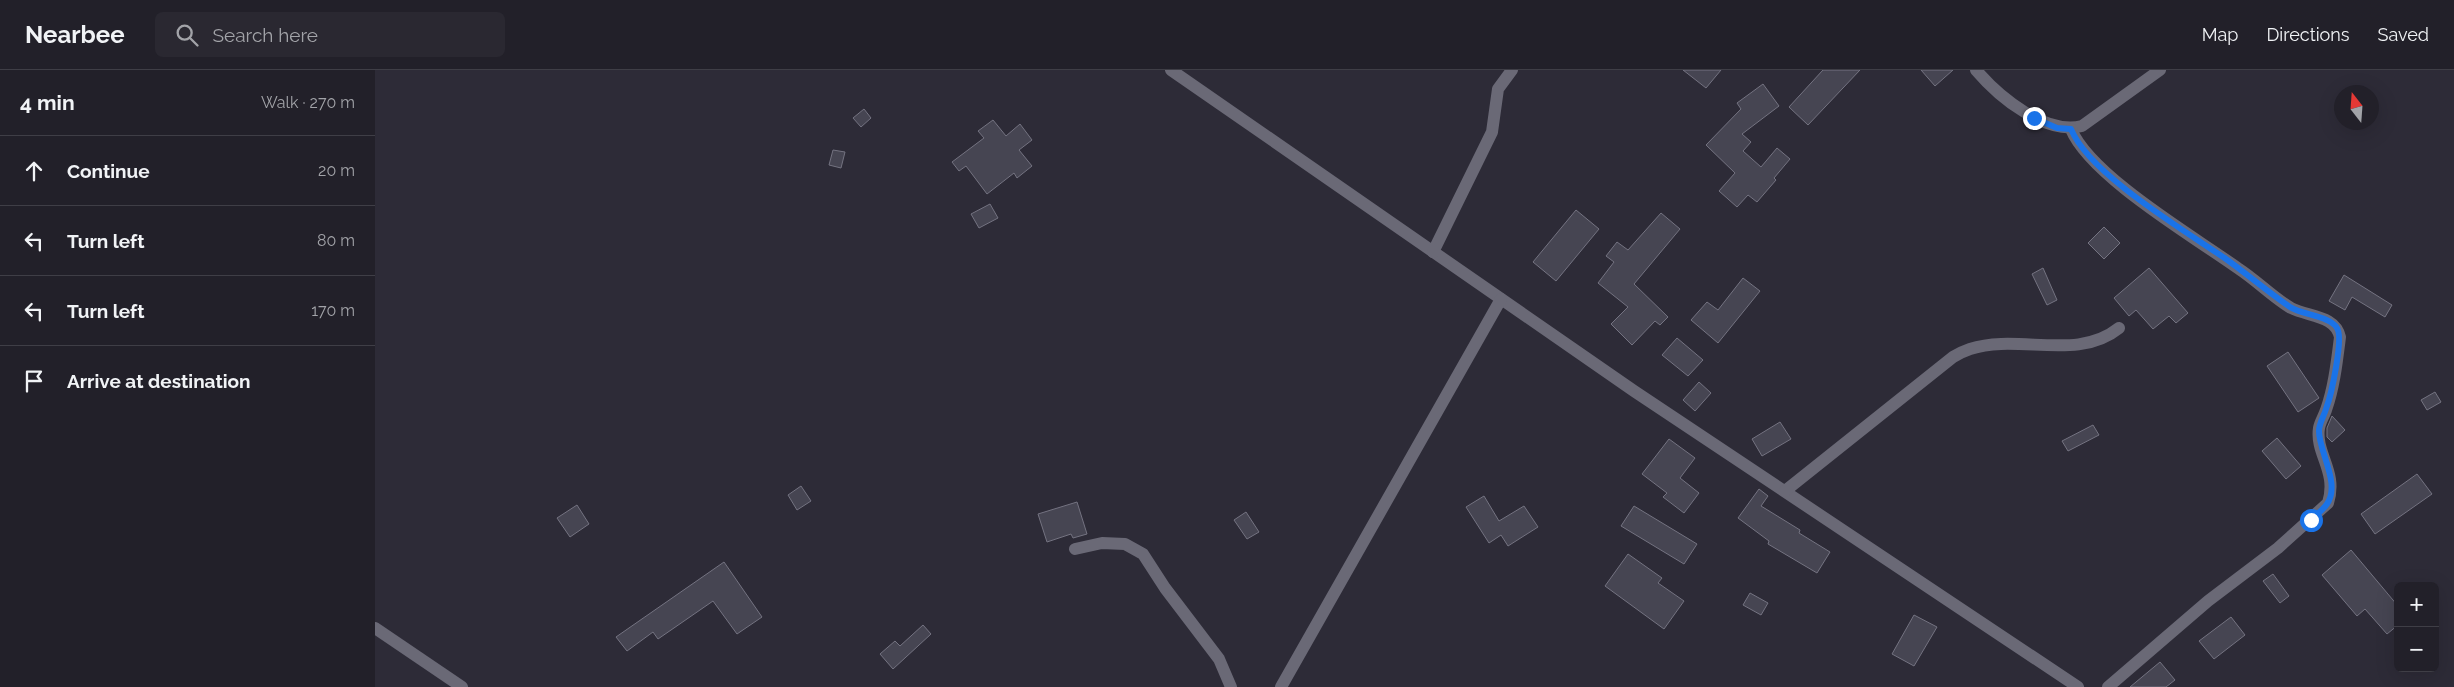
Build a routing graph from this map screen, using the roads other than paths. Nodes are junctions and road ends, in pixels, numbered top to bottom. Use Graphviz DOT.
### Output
graph roads {
  1 [pos="1171,70"];
  2 [pos="1512,70"];
  3 [pos="1976,70"];
  4 [pos="2160,70"];
  5 [pos="2071,129"];
  6 [pos="1433,252"];
  7 [pos="1501,298"];
  8 [pos="2119,328"];
  9 [pos="1785,492"];
  10 [pos="1075,549"];
  11 [pos="375,628"];
  12 [pos="462,687"];
  13 [pos="1231,687"];
  14 [pos="1281,687"];
  15 [pos="2078,687"];
  16 [pos="2109,687"];
  1 -- 6 [label="street"];
  2 -- 6 [label="street"];
  3 -- 5 [label="street"];
  4 -- 5 [label="street"];
  5 -- 16 [label="street"];
  6 -- 7 [label="street"];
  7 -- 9 [label="street"];
  7 -- 14 [label="street"];
  8 -- 9 [label="street"];
  9 -- 15 [label="street"];
  10 -- 13 [label="street"];
  11 -- 12 [label="street"];
}
